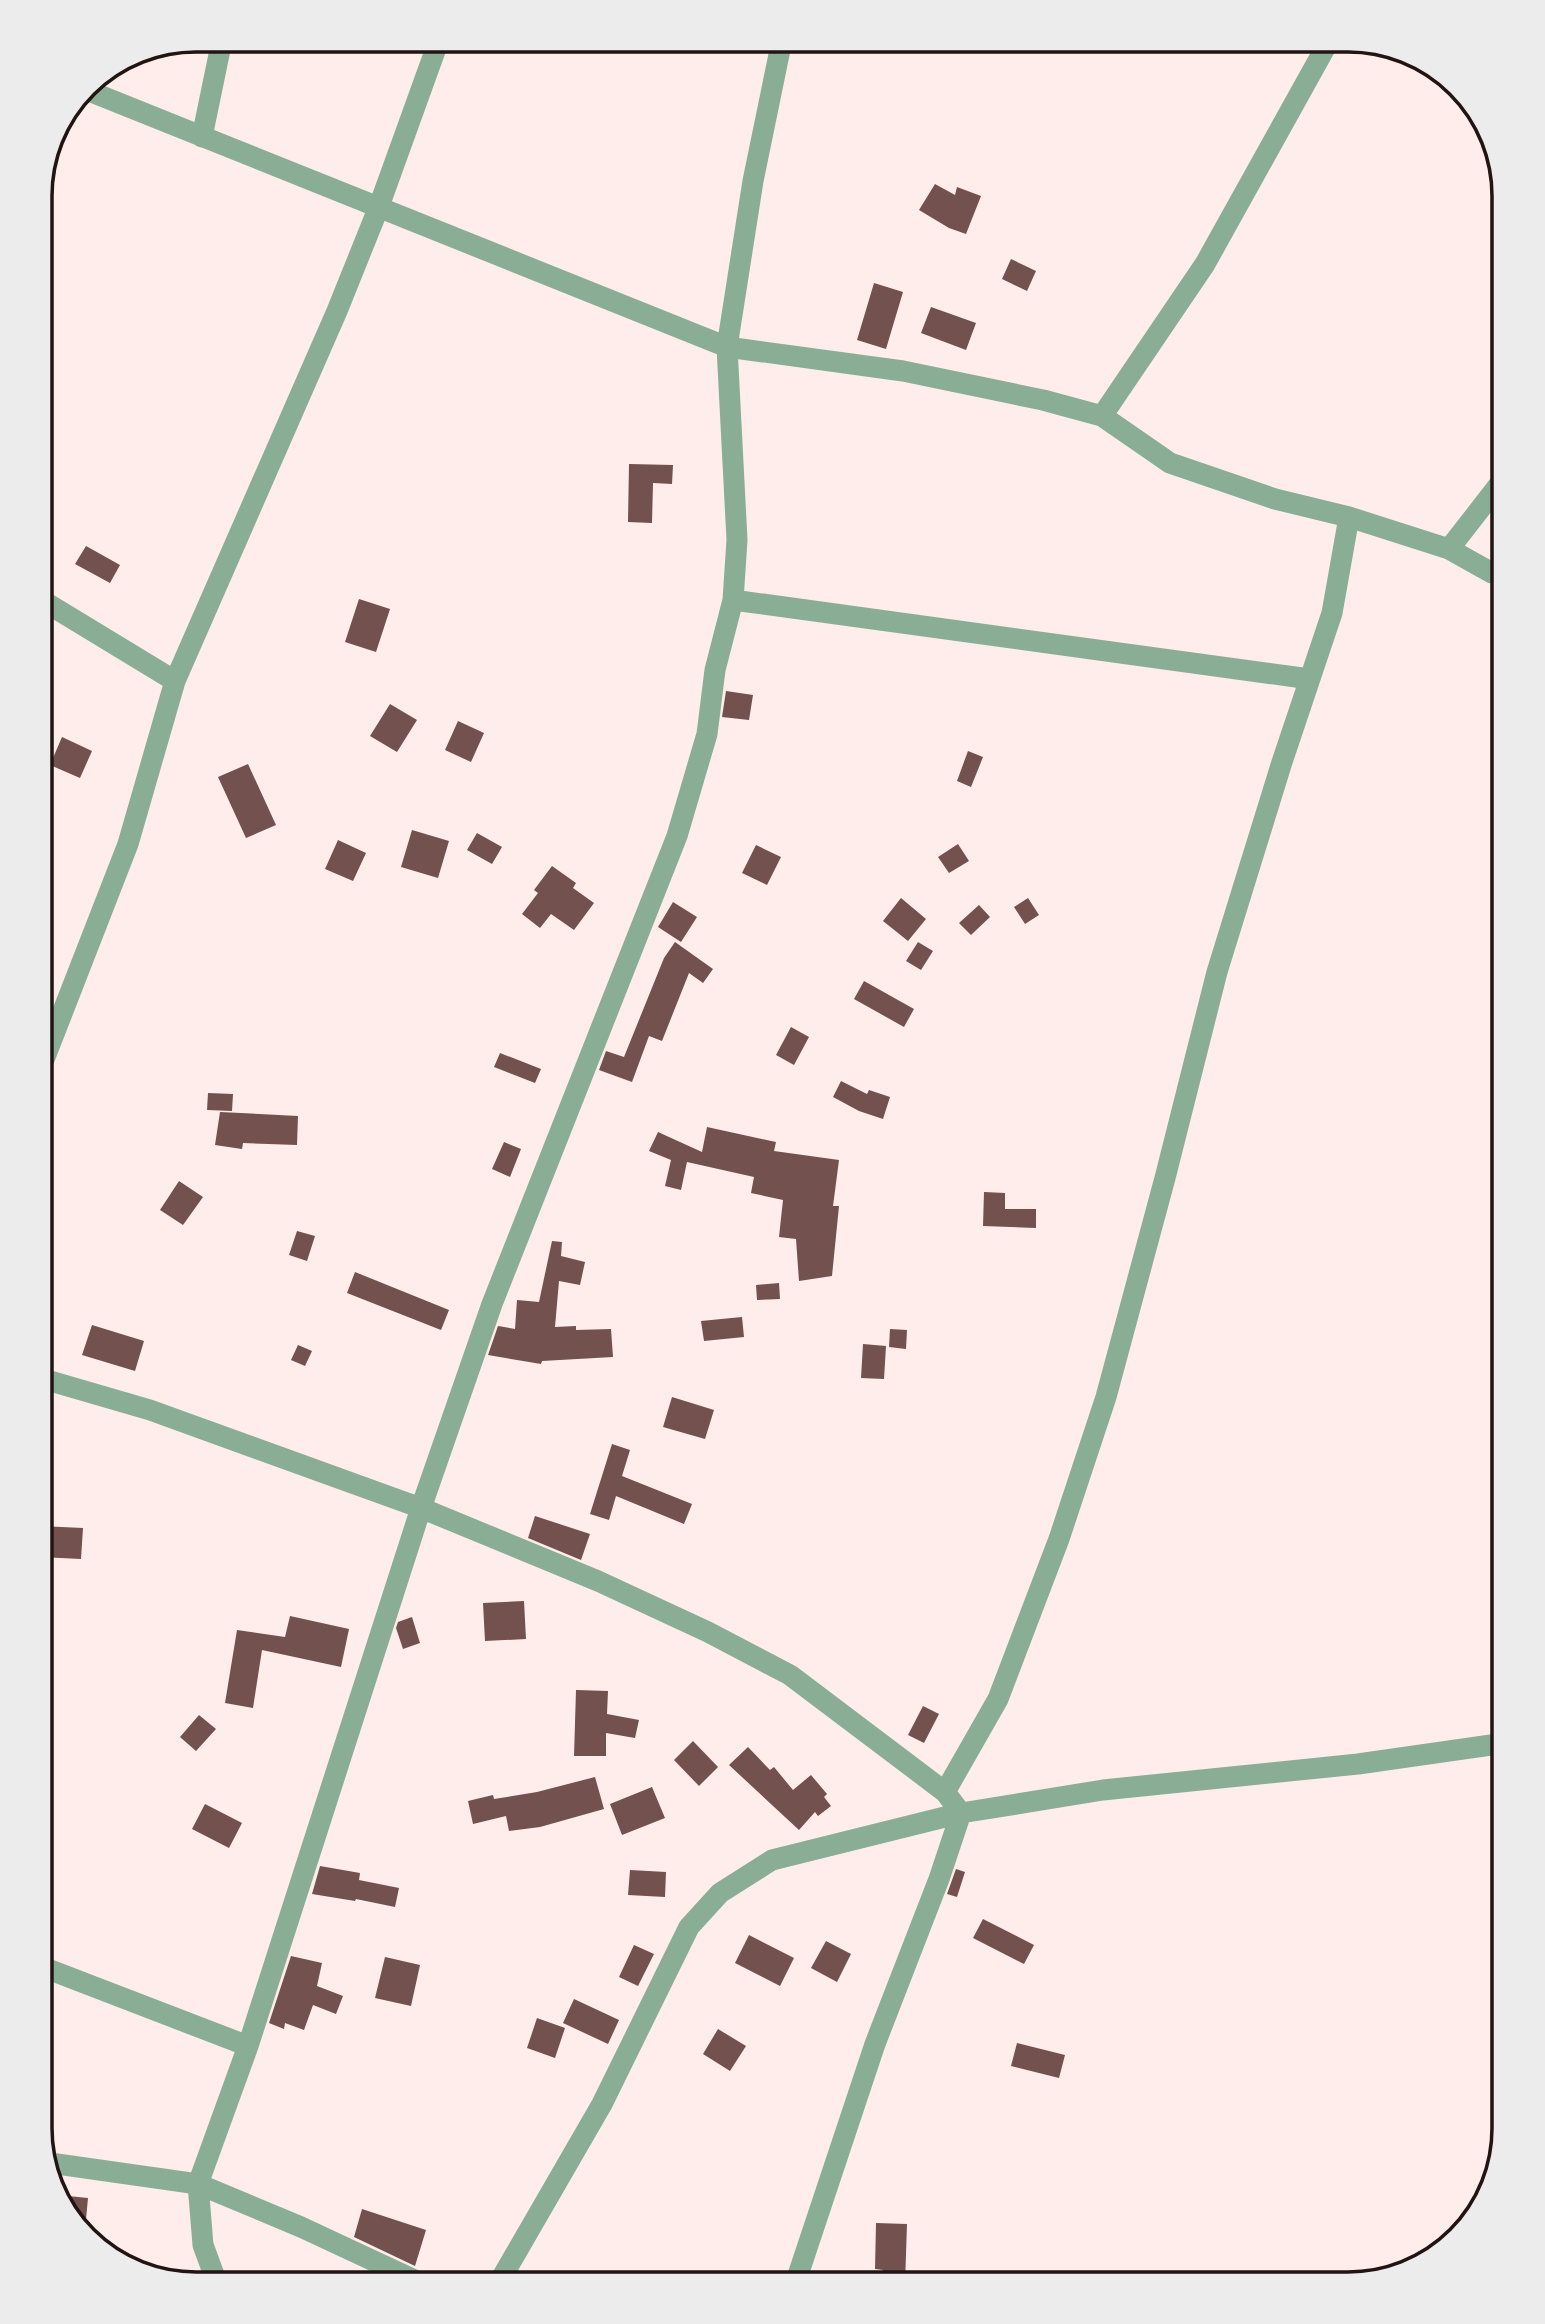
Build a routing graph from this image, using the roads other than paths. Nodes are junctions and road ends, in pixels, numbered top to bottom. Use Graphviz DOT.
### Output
graph roads {
  1 [pos="220,52"];
  2 [pos="435,52"];
  3 [pos="779,53"];
  4 [pos="1322,53"];
  5 [pos="96,94"];
  6 [pos="202,137"];
  7 [pos="378,209"];
  8 [pos="727,347"];
  9 [pos="1101,416"];
  10 [pos="1492,494"];
  11 [pos="1349,517"];
  12 [pos="1449,549"];
  13 [pos="1492,571"];
  14 [pos="733,600"];
  15 [pos="53,608"];
  16 [pos="1310,679"];
  17 [pos="174,681"];
  18 [pos="53,1038"];
  19 [pos="52,1382"];
  20 [pos="421,1508"];
  21 [pos="1492,1744"];
  22 [pos="945,1792"];
  23 [pos="961,1813"];
  24 [pos="52,1971"];
  25 [pos="248,2046"];
  26 [pos="57,2164"];
  27 [pos="198,2184"];
  28 [pos="213,2271"];
  29 [pos="394,2271"];
  30 [pos="505,2271"];
  31 [pos="799,2272"];
  1 -- 6 [label="street"];
  2 -- 7 [label="street"];
  3 -- 8 [label="street"];
  4 -- 9 [label="street"];
  5 -- 6 [label="street"];
  6 -- 7 [label="street"];
  7 -- 8 [label="street"];
  7 -- 17 [label="street"];
  8 -- 9 [label="street"];
  8 -- 14 [label="street"];
  9 -- 11 [label="street"];
  10 -- 12 [label="street"];
  11 -- 12 [label="street"];
  11 -- 16 [label="street"];
  12 -- 13 [label="street"];
  14 -- 16 [label="street"];
  14 -- 20 [label="street"];
  15 -- 17 [label="street"];
  16 -- 22 [label="street"];
  17 -- 18 [label="street"];
  19 -- 20 [label="street"];
  20 -- 22 [label="street"];
  20 -- 25 [label="street"];
  21 -- 23 [label="street"];
  22 -- 23 [label="street"];
  23 -- 30 [label="street"];
  23 -- 31 [label="street"];
  24 -- 25 [label="street"];
  25 -- 27 [label="street"];
  26 -- 27 [label="street"];
  27 -- 28 [label="street"];
  27 -- 29 [label="street"];
}
